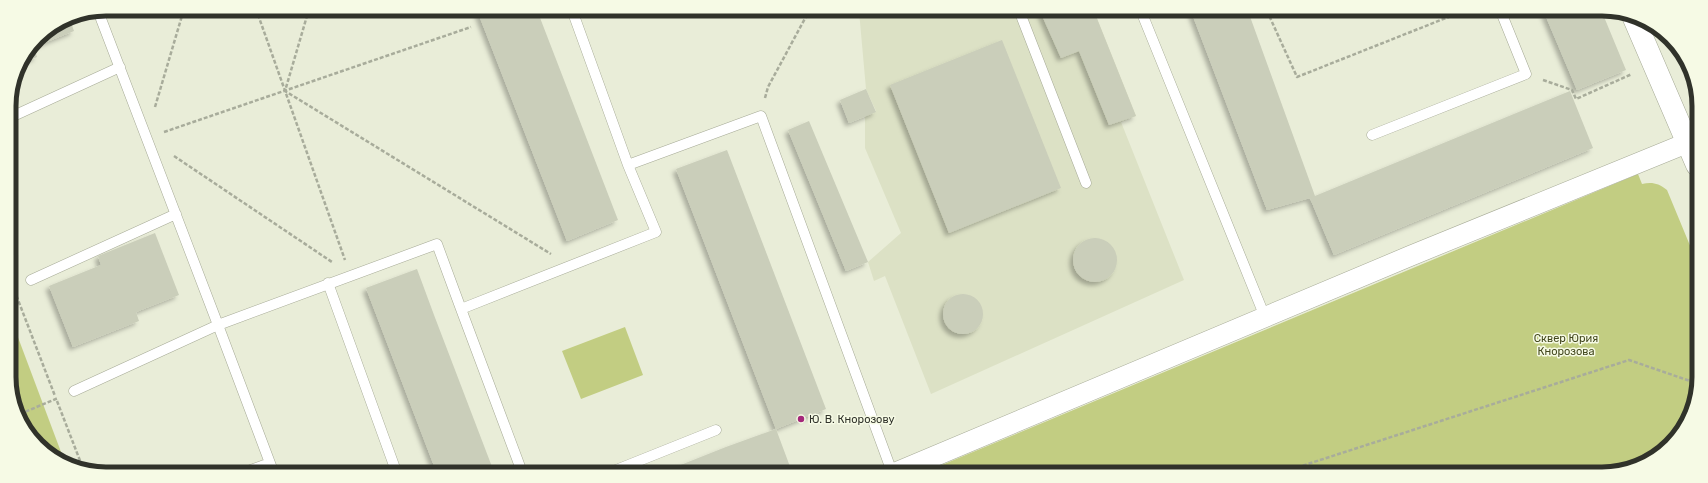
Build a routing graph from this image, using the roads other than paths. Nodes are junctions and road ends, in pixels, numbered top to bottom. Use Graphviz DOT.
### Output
graph roads {
  1 [pos="100,16"];
  2 [pos="574,16"];
  3 [pos="1023,16"];
  4 [pos="1143,16"];
  5 [pos="1503,16"];
  6 [pos="1636,23"];
  7 [pos="120,67"];
  8 [pos="16,115"];
  9 [pos="1372,135"];
  10 [pos="1687,143"];
  11 [pos="1692,154"];
  12 [pos="628,165"];
  13 [pos="1086,183"];
  14 [pos="176,214"];
  15 [pos="31,280"];
  16 [pos="328,283"];
  17 [pos="461,309"];
  18 [pos="1265,317"];
  19 [pos="218,325"];
  20 [pos="74,391"];
  21 [pos="716,430"];
  22 [pos="271,467"];
  23 [pos="395,467"];
  24 [pos="520,467"];
  25 [pos="624,467"];
  26 [pos="890,467"];
  27 [pos="909,467"];
  1 -- 7 [label="lane"];
  2 -- 12 [label="lane"];
  3 -- 13 [label="lane"];
  4 -- 18 [label="lane"];
  5 -- 9 [label="lane"];
  6 -- 10 [label="main road"];
  7 -- 8 [label="lane"];
  7 -- 14 [label="lane"];
  10 -- 11 [label="main road"];
  10 -- 18 [label="street"];
  12 -- 17 [label="lane"];
  12 -- 26 [label="lane"];
  14 -- 15 [label="lane"];
  14 -- 19 [label="lane"];
  16 -- 17 [label="lane"];
  16 -- 19 [label="lane"];
  16 -- 23 [label="lane"];
  17 -- 24 [label="lane"];
  18 -- 27 [label="street"];
  19 -- 20 [label="lane"];
  19 -- 22 [label="lane"];
  21 -- 25 [label="lane"];
}
